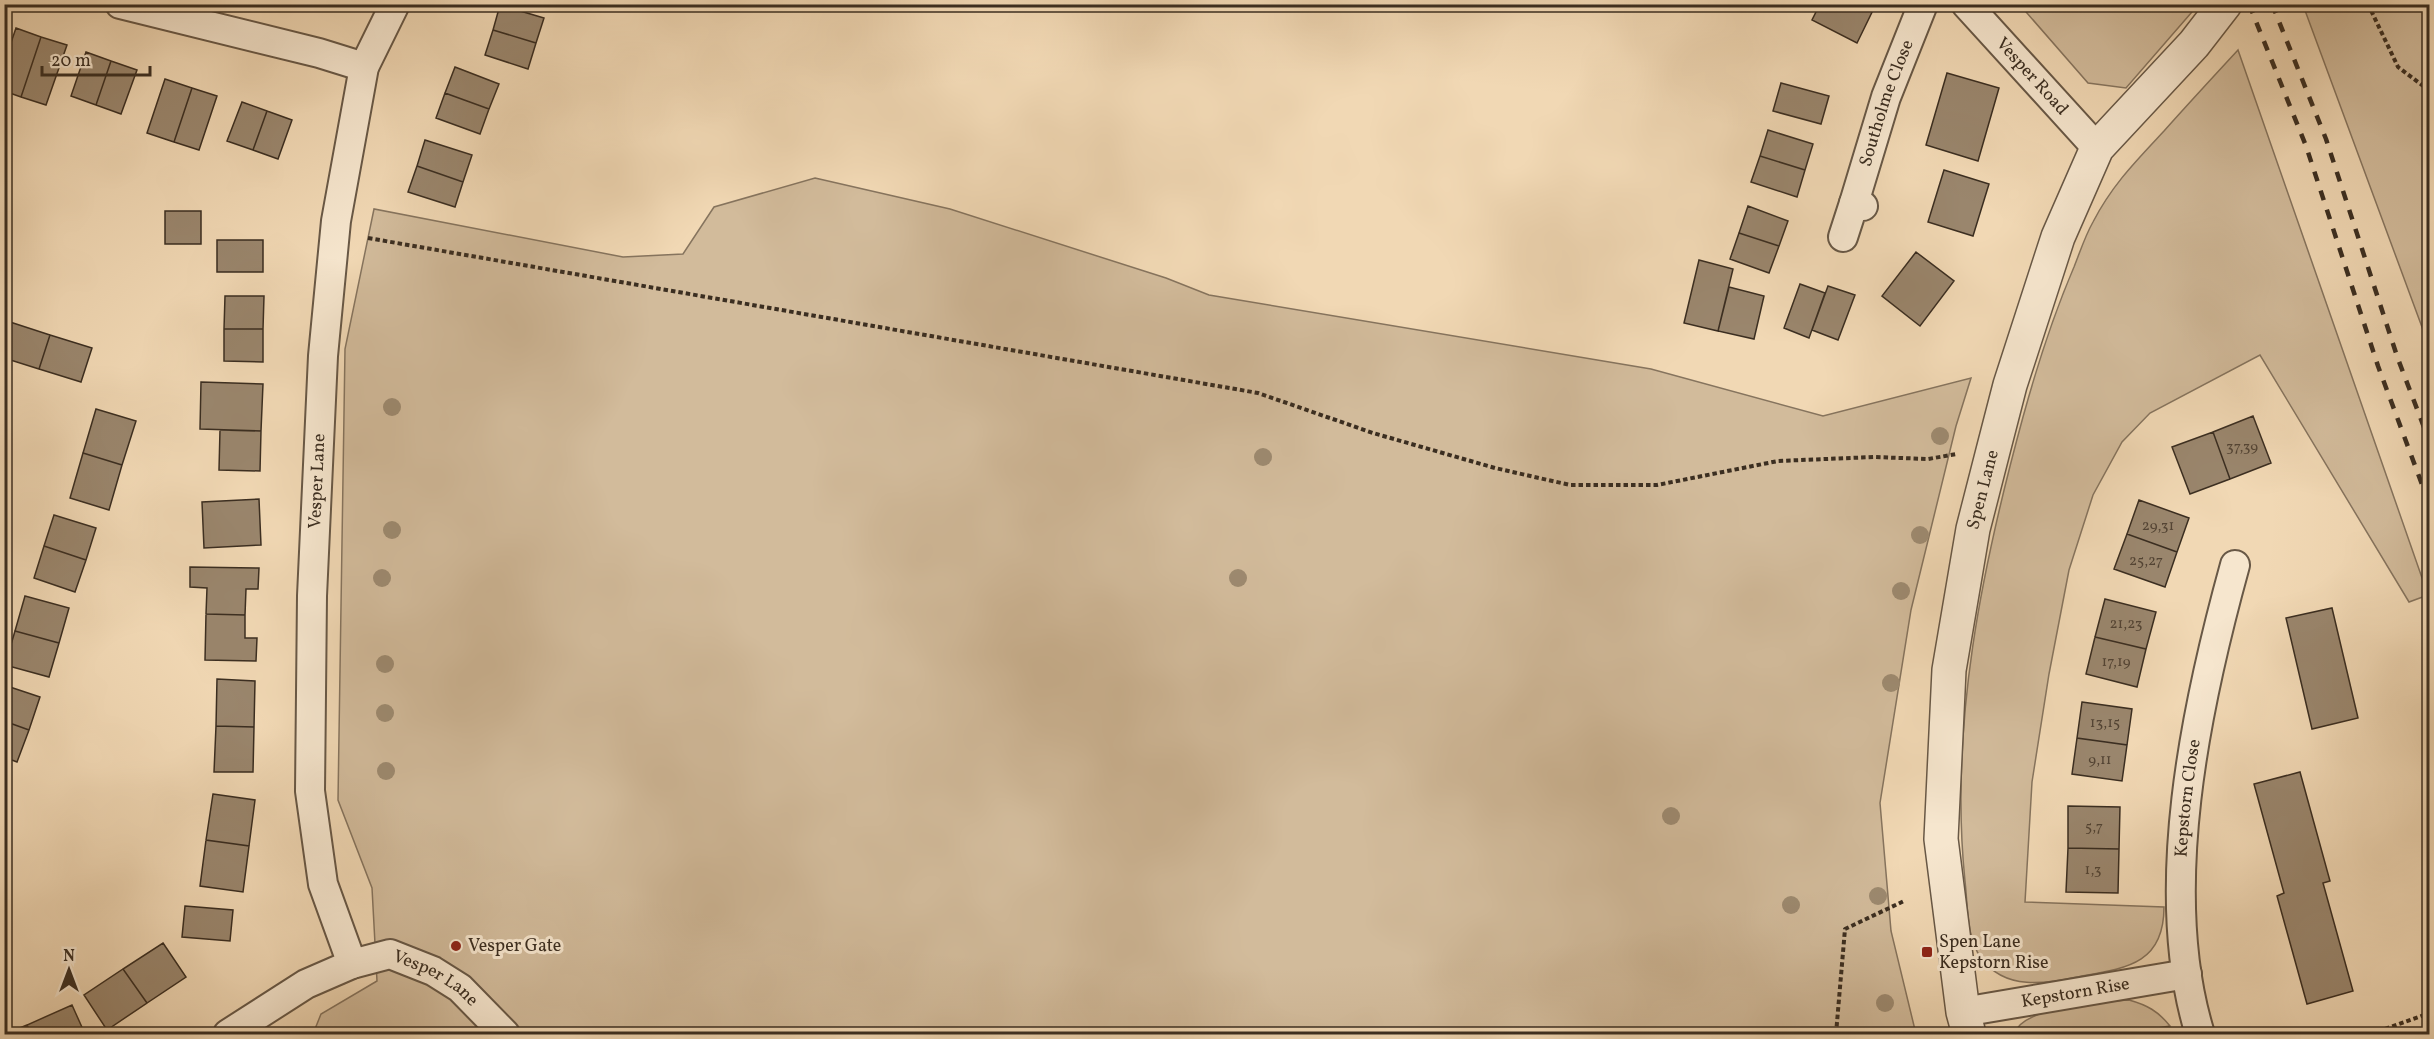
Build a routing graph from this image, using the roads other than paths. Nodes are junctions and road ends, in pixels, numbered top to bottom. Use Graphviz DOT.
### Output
graph roads {
  1 [pos="120,4"];
  2 [pos="395,4"];
  3 [pos="1923,4"];
  4 [pos="1966,4"];
  5 [pos="2225,4"];
  6 [pos="364,67"];
  7 [pos="2097,148"];
  8 [pos="1844,237"];
  9 [pos="2235,565"];
  10 [pos="352,964"];
  11 [pos="2187,974"];
  12 [pos="1966,1023"];
  13 [pos="228,1035"];
  14 [pos="505,1035"];
  15 [pos="2200,1035"];
  1 -- 6 [label="street"];
  2 -- 6 [label="street, Vesper Lane"];
  3 -- 8 [label="street, Southolme Close"];
  4 -- 7 [label="street, Vesper Road"];
  5 -- 7 [label="street, Spen Lane"];
  6 -- 10 [label="street, Vesper Lane"];
  7 -- 12 [label="street, Spen Lane"];
  9 -- 11 [label="street, Kepstorn Close"];
  10 -- 13 [label="street, Vesper Lane"];
  10 -- 14 [label="street, Vesper Lane"];
  11 -- 12 [label="street, Kepstorn Rise"];
  11 -- 15 [label="street, Kepstorn Close"];
}
